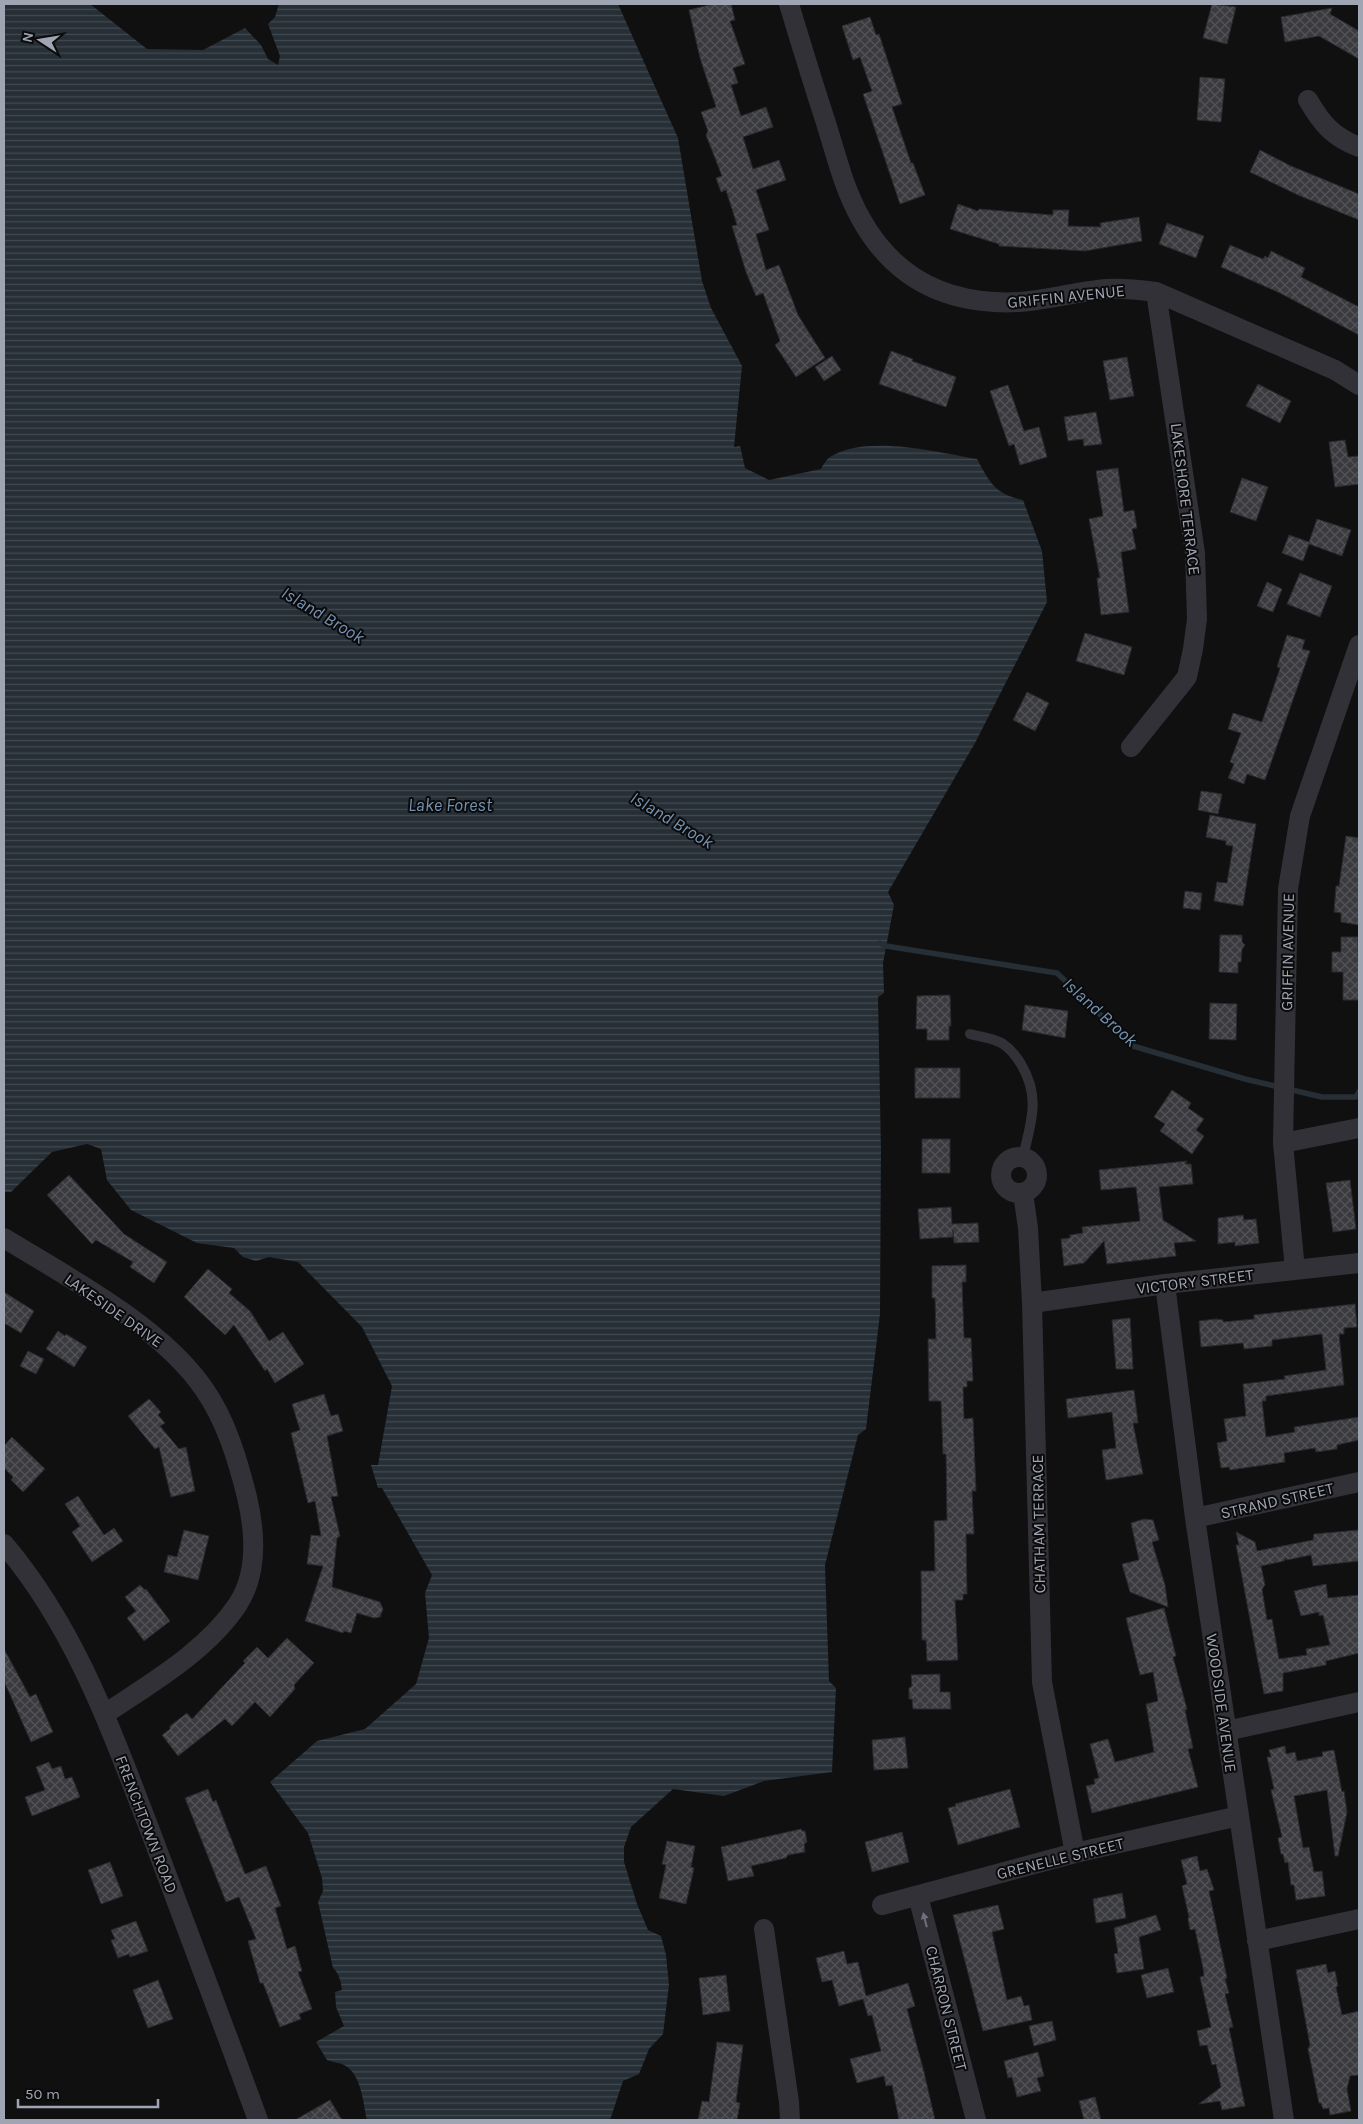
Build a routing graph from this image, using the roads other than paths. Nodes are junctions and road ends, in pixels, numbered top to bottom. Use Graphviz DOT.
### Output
graph roads {
  1 [pos="789,4"];
  2 [pos="1308,100"];
  3 [pos="1359,147"];
  4 [pos="1156,292"];
  5 [pos="1359,385"];
  6 [pos="1359,645"];
  7 [pos="1131,747"];
  8 [pos="970,1034"];
  9 [pos="1359,1128"];
  10 [pos="1283,1143"];
  11 [pos="1023,1156"];
  12 [pos="1023,1193"];
  13 [pos="4,1238"];
  14 [pos="1359,1263"];
  15 [pos="1295,1270"];
  16 [pos="1164,1284"];
  17 [pos="1032,1302"];
  18 [pos="1359,1482"];
  19 [pos="1195,1518"];
  20 [pos="4,1544"];
  21 [pos="1359,1702"];
  22 [pos="105,1714"];
  23 [pos="1226,1731"];
  24 [pos="1239,1816"];
  25 [pos="1075,1853"];
  26 [pos="918,1896"];
  27 [pos="882,1905"];
  28 [pos="1359,1919"];
  29 [pos="764,1929"];
  30 [pos="1257,1941"];
  31 [pos="258,2120"];
  32 [pos="790,2120"];
  33 [pos="976,2120"];
  34 [pos="1284,2120"];
  1 -- 4 [label="street, GRIFFIN AVENUE"];
  2 -- 3 [label="street"];
  4 -- 5 [label="street, GRIFFIN AVENUE"];
  4 -- 7 [label="street, LAKESHORE TERRACE"];
  6 -- 10 [label="street, GRIFFIN AVENUE"];
  8 -- 11 [label="lane"];
  9 -- 10 [label="street"];
  10 -- 15 [label="street, GRIFFIN AVENUE"];
  11 -- 12 [label="street"];
  11 -- 12 [label="street"];
  12 -- 17 [label="street, CHATHAM TERRACE"];
  13 -- 22 [label="street, LAKESIDE DRIVE"];
  14 -- 15 [label="street, VICTORY STREET"];
  15 -- 16 [label="street, VICTORY STREET"];
  16 -- 17 [label="street, VICTORY STREET"];
  16 -- 19 [label="street, WOODSIDE AVENUE"];
  17 -- 25 [label="street, CHATHAM TERRACE"];
  18 -- 19 [label="street, STRAND STREET"];
  19 -- 23 [label="street, WOODSIDE AVENUE"];
  20 -- 22 [label="street, FRENCHTOWN ROAD"];
  21 -- 23 [label="street"];
  22 -- 31 [label="street, FRENCHTOWN ROAD"];
  23 -- 24 [label="street, WOODSIDE AVENUE"];
  24 -- 25 [label="street, GRENELLE STREET"];
  24 -- 30 [label="street, WOODSIDE AVENUE"];
  25 -- 26 [label="street, GRENELLE STREET"];
  26 -- 27 [label="street, GRENELLE STREET"];
  33 -- 26 [label="street, CHARRON STREET, one-way"];
  28 -- 30 [label="street"];
  29 -- 32 [label="street"];
  30 -- 34 [label="street, WOODSIDE AVENUE"];
}
